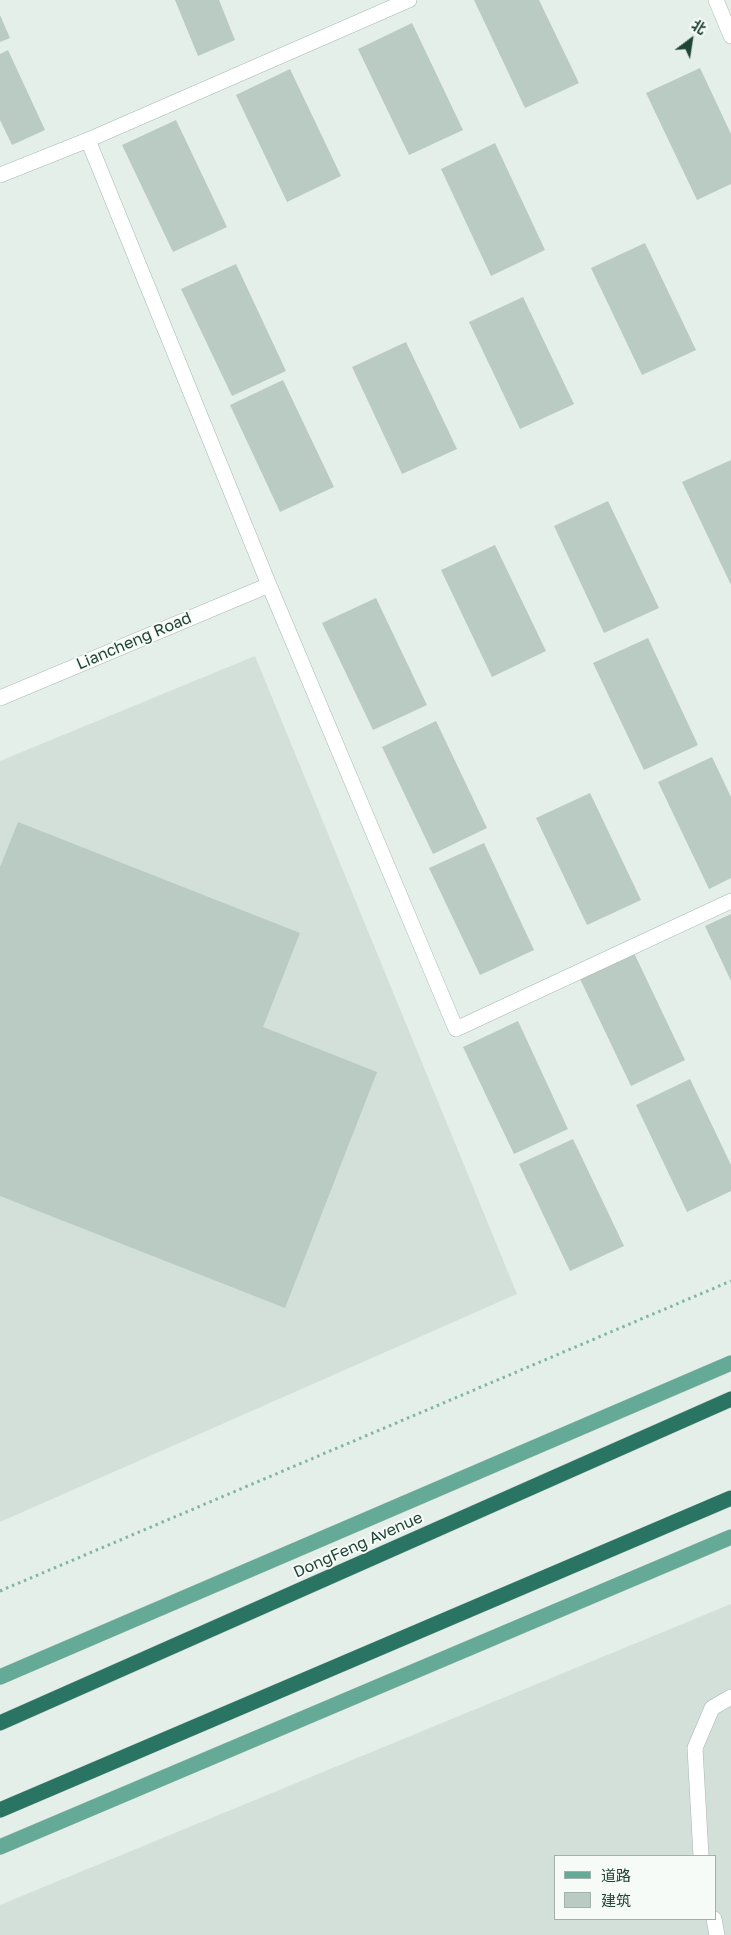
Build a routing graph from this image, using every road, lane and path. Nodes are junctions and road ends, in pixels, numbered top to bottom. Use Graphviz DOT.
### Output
graph roads {
  1 [pos="409,0"];
  2 [pos="716,0"];
  3 [pos="731,36"];
  4 [pos="88,140"];
  5 [pos="0,175"];
  6 [pos="269,585"];
  7 [pos="0,698"];
  8 [pos="731,901"];
  9 [pos="731,1281"];
  10 [pos="731,1363"];
  11 [pos="731,1399"];
  12 [pos="731,1498"];
  13 [pos="731,1537"];
  14 [pos="0,1591"];
  15 [pos="0,1677"];
  16 [pos="731,1697"];
  17 [pos="0,1723"];
  18 [pos="0,1810"];
  19 [pos="0,1847"];
  20 [pos="702,1855"];
  21 [pos="714,1920"];
  22 [pos="717,1935"];
  1 -- 4 [label="street"];
  2 -- 3 [label="street"];
  4 -- 5 [label="street"];
  4 -- 6 [label="street"];
  6 -- 7 [label="street, Liancheng Road"];
  6 -- 8 [label="street"];
  9 -- 14 [label="path"];
  10 -- 15 [label="main road"];
  11 -- 17 [label="highway, DongFeng Avenue"];
  12 -- 18 [label="highway"];
  13 -- 19 [label="main road"];
  16 -- 20 [label="street"];
  21 -- 22 [label="street"];
}
